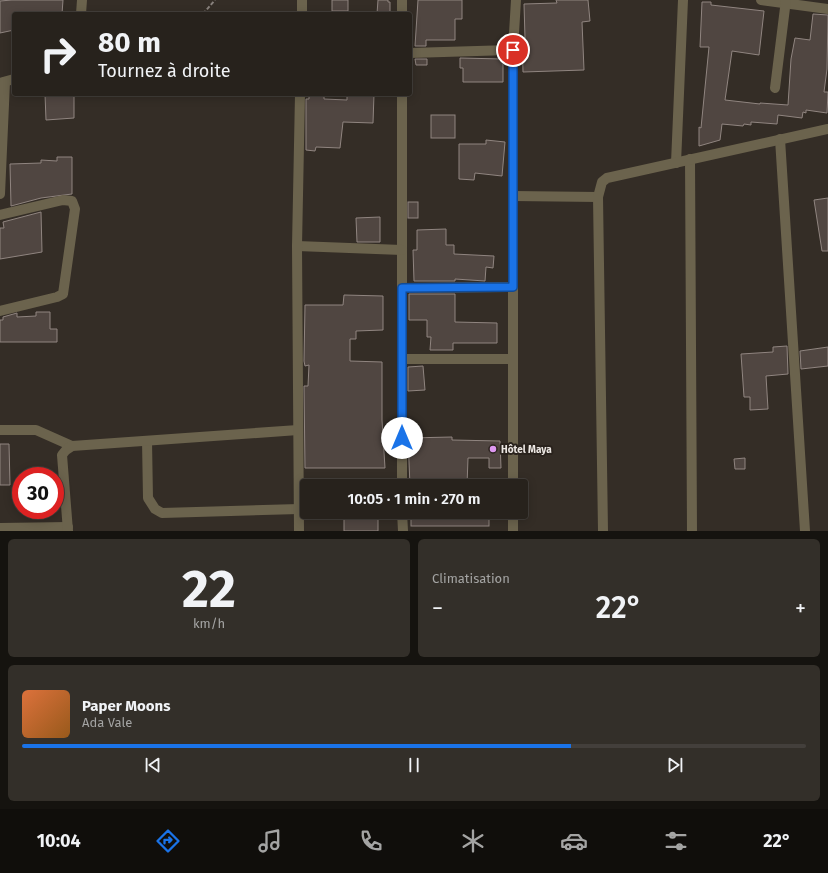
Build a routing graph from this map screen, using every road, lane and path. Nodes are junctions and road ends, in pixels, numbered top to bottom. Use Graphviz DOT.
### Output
graph roads {
  1 [pos="82,0"];
  2 [pos="215,0"];
  3 [pos="302,0"];
  4 [pos="402,0"];
  5 [pos="516,0"];
  6 [pos="683,0"];
  7 [pos="761,0"];
  8 [pos="786,2"];
  9 [pos="828,9"];
  10 [pos="81,12"];
  11 [pos="205,12"];
  12 [pos="302,12"];
  13 [pos="402,12"];
  14 [pos="513,50"];
  15 [pos="412,53"];
  16 [pos="6,81"];
  17 [pos="775,88"];
  18 [pos="300,96"];
  19 [pos="402,96"];
  20 [pos="828,128"];
  21 [pos="780,139"];
  22 [pos="690,159"];
  23 [pos="676,163"];
  24 [pos="0,194"];
  25 [pos="513,196"];
  26 [pos="598,197"];
  27 [pos="0,215"];
  28 [pos="297,246"];
  29 [pos="402,250"];
  30 [pos="513,287"];
  31 [pos="402,288"];
  32 [pos="0,311"];
  33 [pos="402,359"];
  34 [pos="513,359"];
  35 [pos="0,430"];
  36 [pos="298,430"];
  37 [pos="148,441"];
  38 [pos="72,446"];
  39 [pos="402,479"];
  40 [pos="513,479"];
  41 [pos="299,509"];
  42 [pos="402,519"];
  43 [pos="513,519"];
  44 [pos="0,528"];
  45 [pos="68,529"];
  46 [pos="299,531"];
  47 [pos="402,531"];
  48 [pos="513,531"];
  49 [pos="603,531"];
  50 [pos="692,531"];
  51 [pos="806,531"];
  1 -- 10 [label="street"];
  2 -- 11 [label="path"];
  3 -- 12 [label="street"];
  4 -- 13 [label="street"];
  5 -- 14 [label="street"];
  6 -- 23 [label="street"];
  7 -- 8 [label="street"];
  8 -- 9 [label="street"];
  8 -- 17 [label="street"];
  14 -- 15 [label="street"];
  14 -- 25 [label="street"];
  16 -- 24 [label="street"];
  18 -- 28 [label="street"];
  19 -- 29 [label="street"];
  20 -- 21 [label="street"];
  21 -- 22 [label="street"];
  21 -- 51 [label="street"];
  22 -- 23 [label="street"];
  22 -- 50 [label="street"];
  23 -- 26 [label="street"];
  25 -- 26 [label="street"];
  25 -- 30 [label="street"];
  26 -- 49 [label="street"];
  27 -- 32 [label="street"];
  28 -- 29 [label="street"];
  28 -- 36 [label="street"];
  29 -- 31 [label="street"];
  30 -- 31 [label="street"];
  30 -- 34 [label="street"];
  31 -- 33 [label="street"];
  33 -- 34 [label="street"];
  33 -- 39 [label="street"];
  34 -- 40 [label="street"];
  35 -- 38 [label="street"];
  36 -- 37 [label="street"];
  36 -- 41 [label="street"];
  37 -- 38 [label="street"];
  37 -- 41 [label="street"];
  38 -- 45 [label="street"];
  41 -- 46 [label="street"];
  42 -- 47 [label="street"];
  43 -- 48 [label="street"];
  44 -- 45 [label="street"];
}
